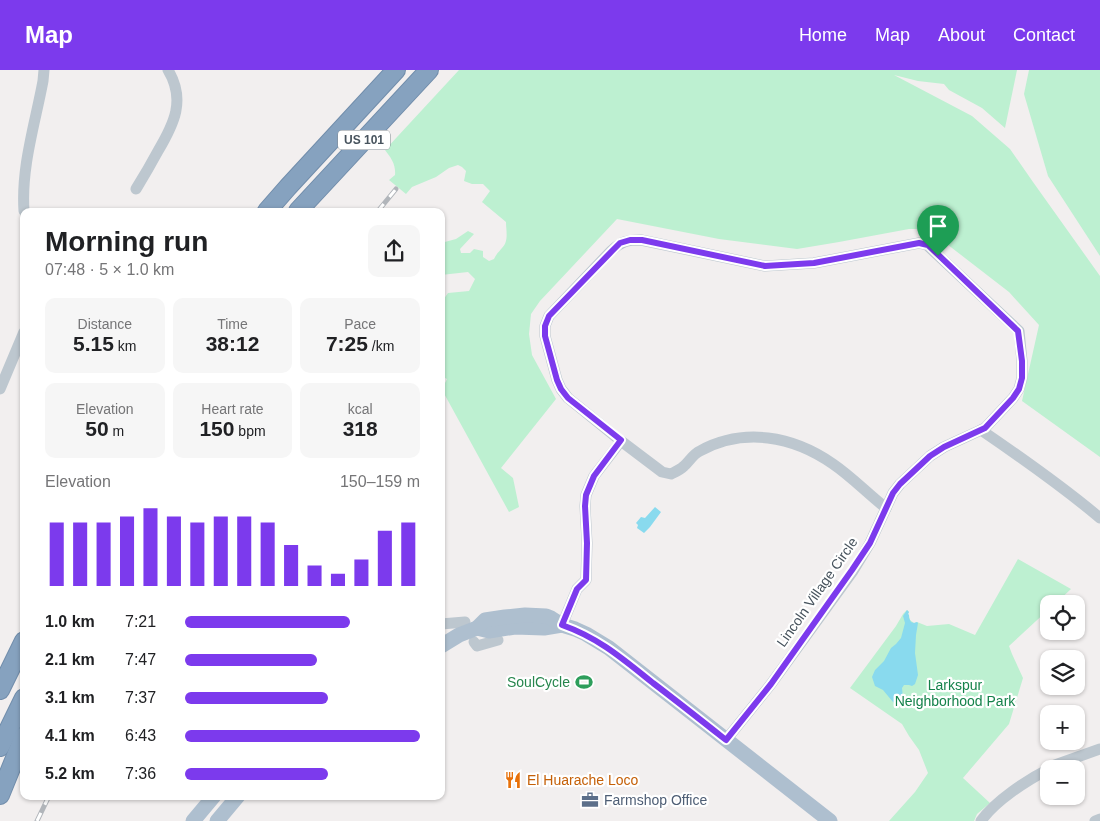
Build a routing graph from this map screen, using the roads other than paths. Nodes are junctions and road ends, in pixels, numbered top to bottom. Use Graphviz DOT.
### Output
graph roads {
  1 [pos="44,70"];
  2 [pos="168,70"];
  3 [pos="396,70"];
  4 [pos="429,70"];
  5 [pos="136,189"];
  6 [pos="24,208"];
  7 [pos="270,208"];
  8 [pos="301,208"];
  9 [pos="20,342"];
  10 [pos="0,389"];
  11 [pos="981,430"];
  12 [pos="621,440"];
  13 [pos="886,508"];
  14 [pos="1100,518"];
  15 [pos="445,625"];
  16 [pos="562,625"];
  17 [pos="472,631"];
  18 [pos="498,640"];
  19 [pos="445,643"];
  20 [pos="20,649"];
  21 [pos="0,690"];
  22 [pos="20,706"];
  23 [pos="726,740"];
  24 [pos="20,746"];
  25 [pos="0,747"];
  26 [pos="1100,749"];
  27 [pos="1069,760"];
  28 [pos="1040,774"];
  29 [pos="0,795"];
  30 [pos="211,800"];
  31 [pos="219,800"];
  32 [pos="234,800"];
  33 [pos="227,808"];
  34 [pos="1100,819"];
  35 [pos="193,821"];
  36 [pos="217,821"];
  37 [pos="830,821"];
  38 [pos="981,821"];
  39 [pos="1095,821"];
  1 -- 6 [label="street"];
  2 -- 5 [label="street"];
  3 -- 7 [label="highway, US 101"];
  4 -- 8 [label="highway, US 101"];
  9 -- 10 [label="street"];
  11 -- 12 [label="street, Lincoln Village Circle"];
  11 -- 13 [label="street, Lincoln Village Circle"];
  11 -- 14 [label="street"];
  12 -- 13 [label="street"];
  12 -- 16 [label="street"];
  13 -- 23 [label="street, Lincoln Village Circle"];
  15 -- 17 [label="street"];
  16 -- 17 [label="main road"];
  16 -- 23 [label="main road"];
  17 -- 18 [label="street"];
  17 -- 19 [label="main road"];
  20 -- 21 [label="highway"];
  22 -- 25 [label="highway"];
  23 -- 37 [label="main road"];
  24 -- 29 [label="highway"];
  26 -- 27 [label="street"];
  28 -- 38 [label="street"];
  30 -- 35 [label="main road"];
  31 -- 33 [label="main road"];
  32 -- 33 [label="main road"];
  33 -- 36 [label="main road"];
  34 -- 39 [label="street"];
}
